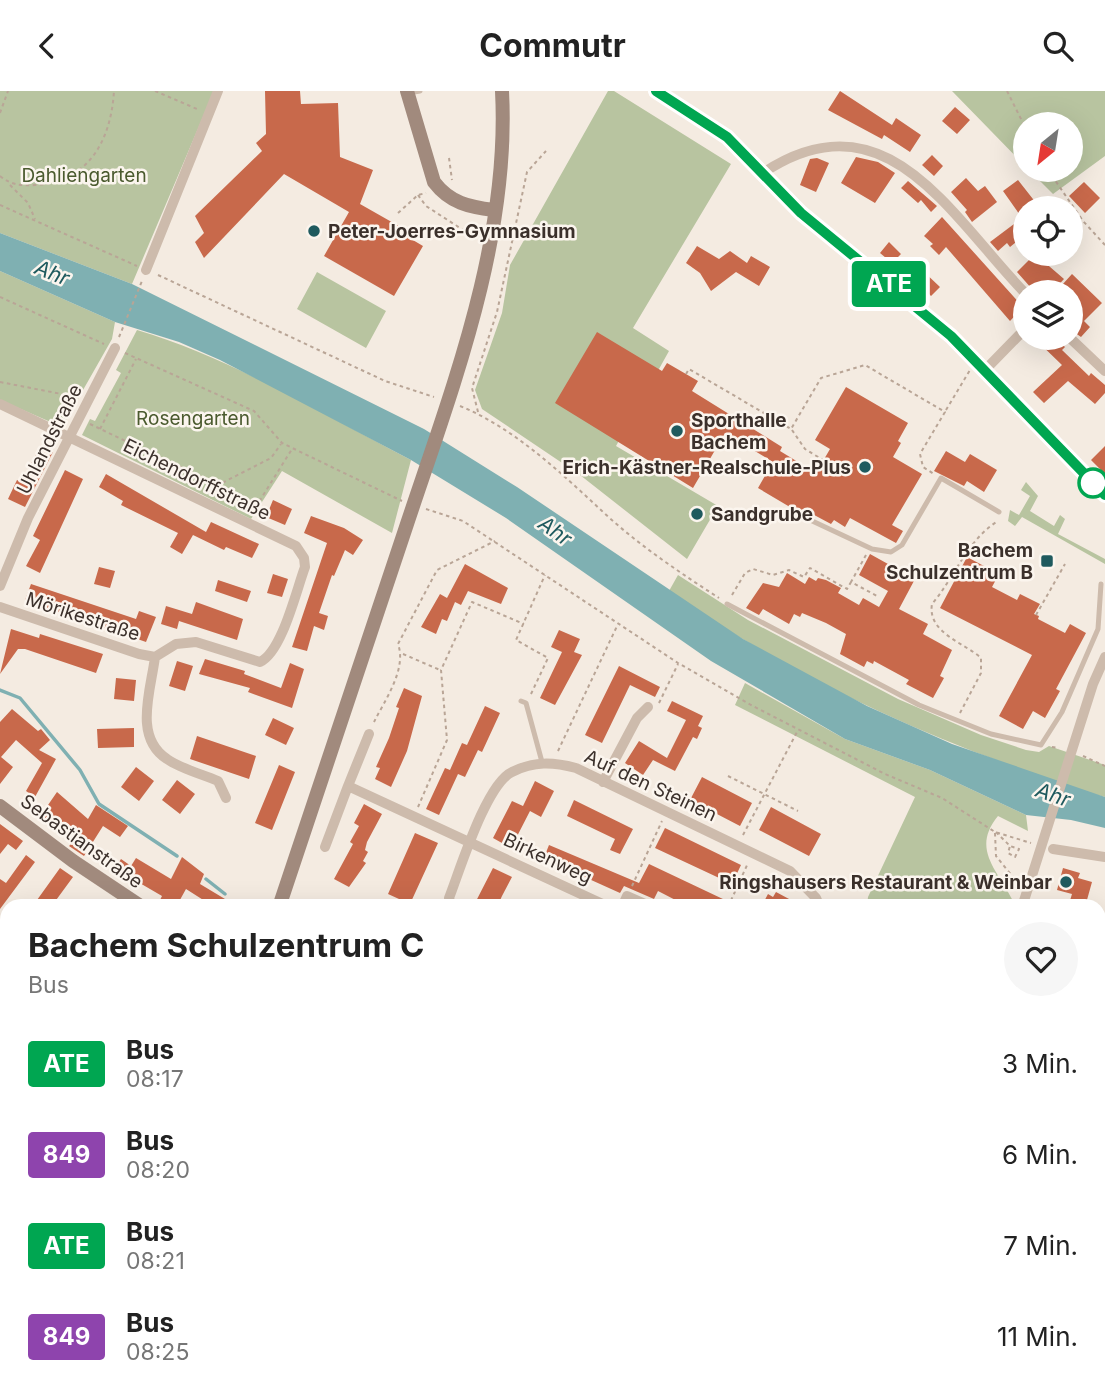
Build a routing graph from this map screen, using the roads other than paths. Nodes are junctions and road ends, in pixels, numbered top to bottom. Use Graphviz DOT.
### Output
graph roads {
  1 [pos="218,91"];
  2 [pos="502,91"];
  3 [pos="656,91"];
  4 [pos="412,92"];
  5 [pos="763,173"];
  6 [pos="494,211"];
  7 [pos="145,274"];
  8 [pos="1014,280"];
  9 [pos="1013,341"];
  10 [pos="117,343"];
  11 [pos="1083,350"];
  12 [pos="985,370"];
  13 [pos="1105,371"];
  14 [pos="0,404"];
  15 [pos="69,436"];
  16 [pos="1105,495"];
  17 [pos="999,512"];
  18 [pos="808,519"];
  19 [pos="1101,584"];
  20 [pos="0,586"];
  21 [pos="727,604"];
  22 [pos="0,607"];
  23 [pos="155,657"];
  24 [pos="1105,657"];
  25 [pos="269,658"];
  26 [pos="524,702"];
  27 [pos="648,707"];
  28 [pos="369,734"];
  29 [pos="547,762"];
  30 [pos="603,782"];
  31 [pos="348,786"];
  32 [pos="226,798"];
  33 [pos="0,806"];
  34 [pos="472,842"];
  35 [pos="324,847"];
  36 [pos="1053,849"];
  37 [pos="1105,857"];
  38 [pos="130,899"];
  39 [pos="282,899"];
  40 [pos="449,899"];
  41 [pos="592,899"];
  42 [pos="816,899"];
  43 [pos="1024,899"];
  1 -- 7 [label="street"];
  2 -- 6 [label="main road"];
  3 -- 5 [label="street"];
  4 -- 6 [label="main road"];
  5 -- 8 [label="street"];
  5 -- 12 [label="street"];
  6 -- 39 [label="main road"];
  9 -- 12 [label="street"];
  10 -- 15 [label="street, Uhlandstraße"];
  11 -- 13 [label="street"];
  12 -- 16 [label="street"];
  14 -- 15 [label="street, Eichendorffstraße"];
  15 -- 20 [label="street, Uhlandstraße"];
  15 -- 25 [label="street, Eichendorffstraße"];
  17 -- 18 [label="lane"];
  19 -- 21 [label="lane"];
  22 -- 23 [label="street, Mörikestraße"];
  23 -- 25 [label="street, Mörikestraße"];
  23 -- 32 [label="street, Mörikestraße"];
  24 -- 43 [label="street"];
  26 -- 29 [label="lane"];
  27 -- 30 [label="street"];
  28 -- 31 [label="street"];
  29 -- 30 [label="street, Auf den Steinen"];
  29 -- 34 [label="street"];
  30 -- 42 [label="street, Auf den Steinen"];
  31 -- 34 [label="street, Birkenweg"];
  31 -- 35 [label="street"];
  33 -- 38 [label="main road, Sebastianstraße"];
  34 -- 40 [label="street"];
  34 -- 41 [label="street, Birkenweg"];
  36 -- 37 [label="street"];
}
